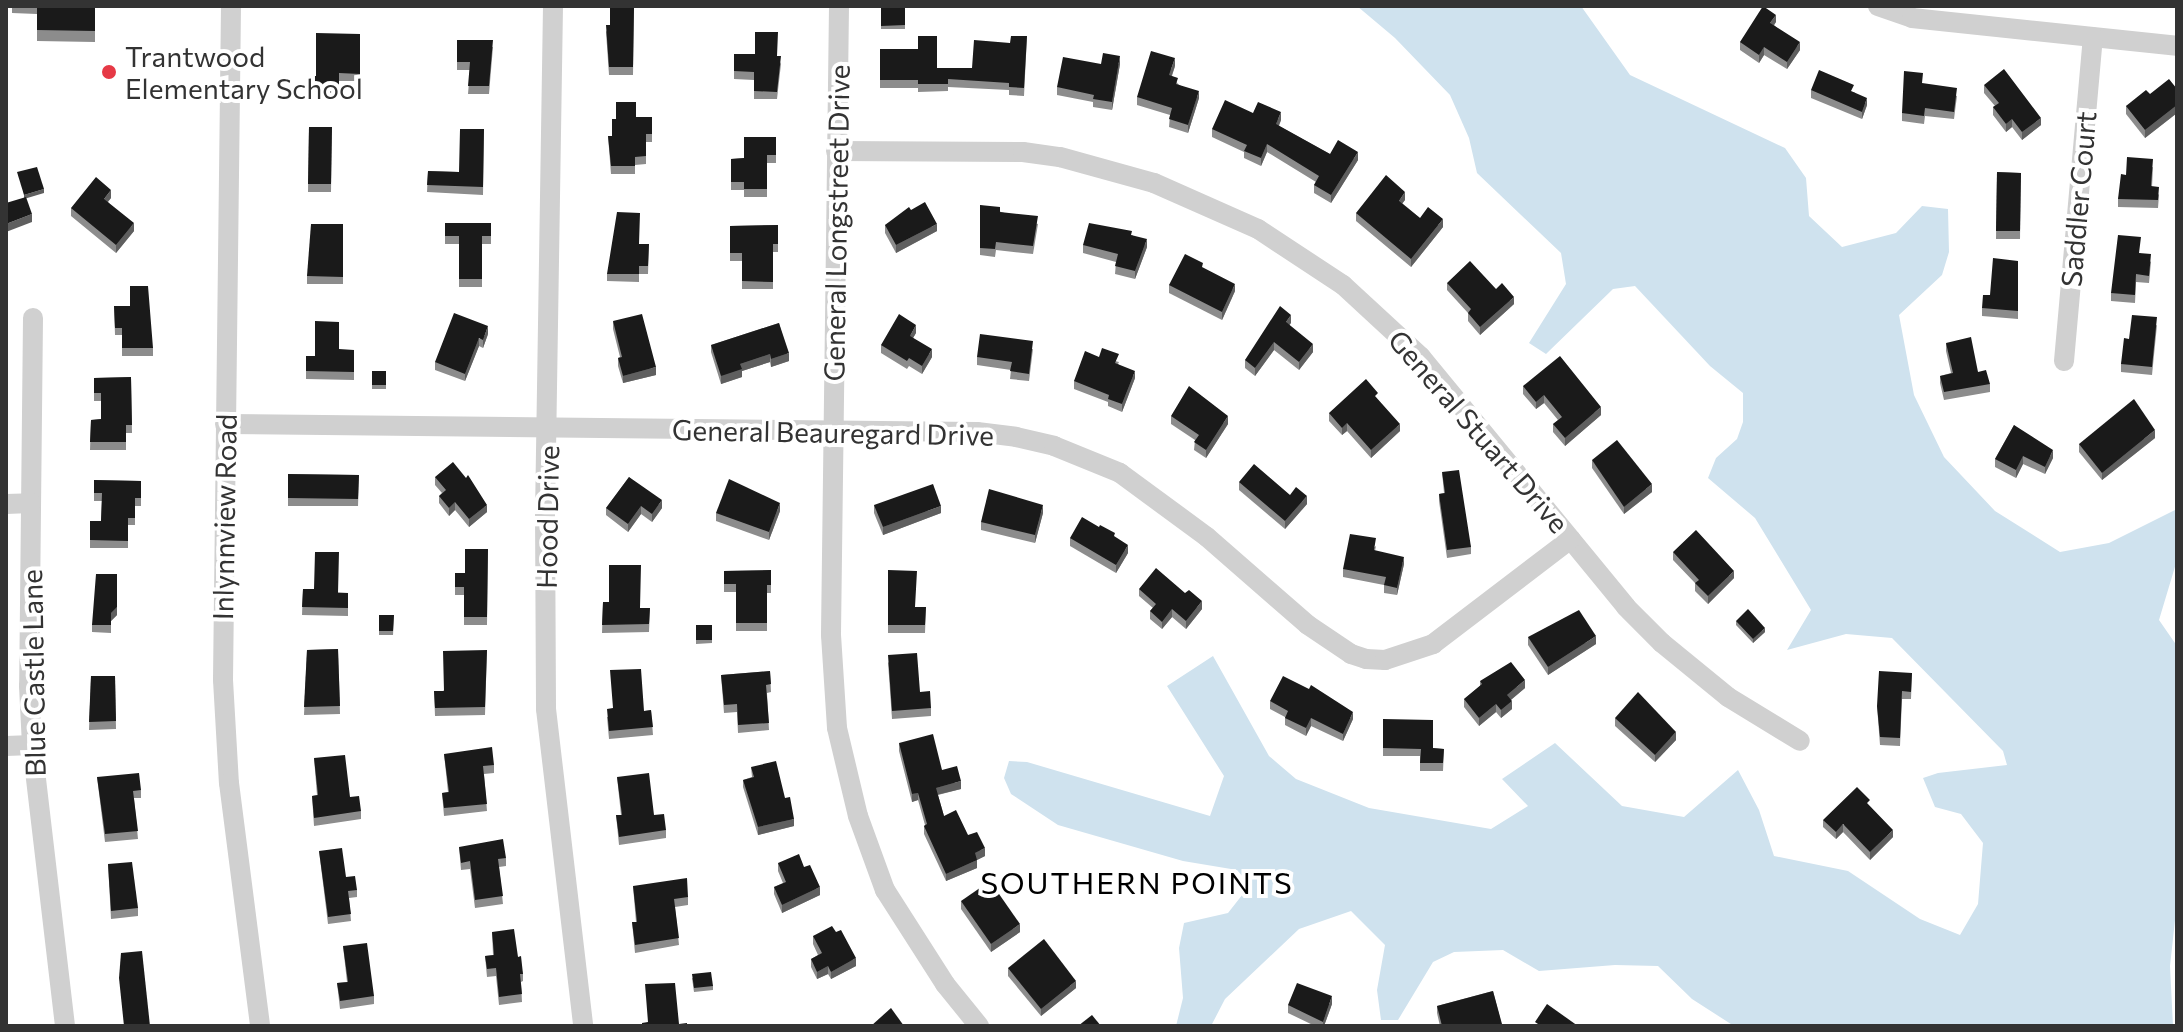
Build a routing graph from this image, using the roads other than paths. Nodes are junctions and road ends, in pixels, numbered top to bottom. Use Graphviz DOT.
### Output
graph roads {
  1 [pos="231,6"];
  2 [pos="553,6"];
  3 [pos="839,6"];
  4 [pos="1878,6"];
  5 [pos="2093,37"];
  6 [pos="2177,46"];
  7 [pos="836,151"];
  8 [pos="33,318"];
  9 [pos="2064,361"];
  10 [pos="225,424"];
  11 [pos="548,426"];
  12 [pos="834,430"];
  13 [pos="31,503"];
  14 [pos="6,504"];
  15 [pos="1571,539"];
  16 [pos="1800,741"];
  17 [pos="32,745"];
  18 [pos="6,746"];
  19 [pos="65,1026"];
  20 [pos="260,1026"];
  21 [pos="583,1026"];
  22 [pos="979,1026"];
  1 -- 10 [label="street, Inlynnview Road"];
  2 -- 11 [label="street, Hood Drive"];
  3 -- 7 [label="street, General Longstreet Drive"];
  4 -- 5 [label="street"];
  5 -- 6 [label="street"];
  5 -- 9 [label="street, Saddler Court"];
  7 -- 12 [label="street, General Longstreet Drive"];
  7 -- 15 [label="street, General Stuart Drive"];
  8 -- 13 [label="street, Blue Castle Lane"];
  10 -- 11 [label="street, General Beauregard Drive"];
  10 -- 20 [label="street, Inlynnview Road"];
  11 -- 12 [label="street, General Beauregard Drive"];
  11 -- 21 [label="street, Hood Drive"];
  12 -- 15 [label="street, General Beauregard Drive"];
  12 -- 22 [label="street, General Longstreet Drive"];
  13 -- 14 [label="street"];
  13 -- 17 [label="street, Blue Castle Lane"];
  15 -- 16 [label="street, General Stuart Drive"];
  17 -- 18 [label="street"];
  17 -- 19 [label="street, Blue Castle Lane"];
}
